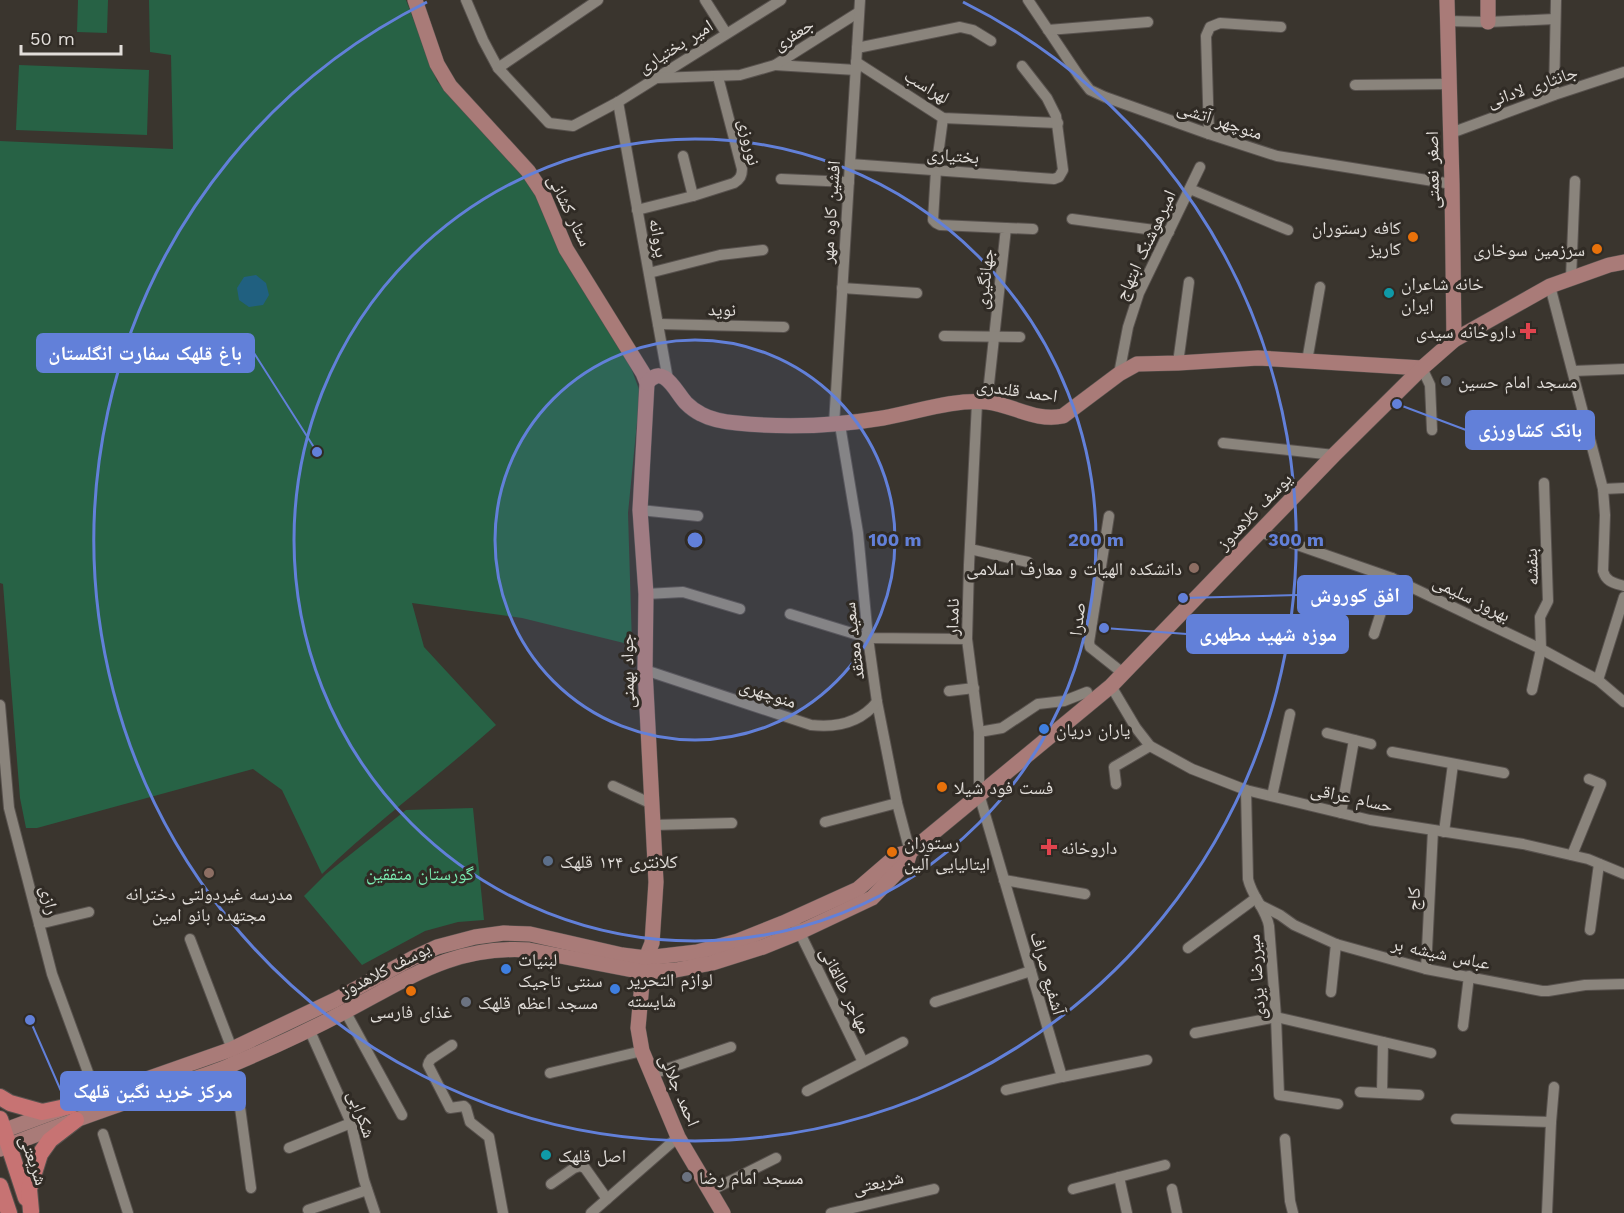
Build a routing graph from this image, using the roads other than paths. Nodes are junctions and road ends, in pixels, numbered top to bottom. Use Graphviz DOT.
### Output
graph roads {
  1 [pos="415,0"];
  2 [pos="466,0"];
  3 [pos="598,0"];
  4 [pos="781,0"];
  5 [pos="1028,0"];
  6 [pos="1447,0"];
  7 [pos="1488,0"];
  8 [pos="1556,0"];
  9 [pos="711,2"];
  10 [pos="860,6"];
  11 [pos="1556,19"];
  12 [pos="1448,21"];
  13 [pos="1148,22"];
  14 [pos="1488,22"];
  15 [pos="1281,27"];
  16 [pos="1048,30"];
  17 [pos="726,33"];
  18 [pos="991,41"];
  19 [pos="857,48"];
  20 [pos="775,65"];
  21 [pos="856,66"];
  22 [pos="1022,66"];
  23 [pos="498,68"];
  24 [pos="1624,72"];
  25 [pos="718,77"];
  26 [pos="656,78"];
  27 [pos="1355,84"];
  28 [pos="1449,84"];
  29 [pos="1554,95"];
  30 [pos="618,102"];
  31 [pos="943,118"];
  32 [pos="1058,123"];
  33 [pos="1451,132"];
  34 [pos="1209,134"];
  35 [pos="683,156"];
  36 [pos="850,164"];
  37 [pos="1200,167"];
  38 [pos="936,170"];
  39 [pos="781,178"];
  40 [pos="1575,181"];
  41 [pos="849,182"];
  42 [pos="1452,184"];
  43 [pos="1190,189"];
  44 [pos="693,196"];
  45 [pos="638,210"];
  46 [pos="1072,219"];
  47 [pos="1006,228"];
  48 [pos="1033,230"];
  49 [pos="1288,230"];
  50 [pos="1169,232"];
  51 [pos="763,250"];
  52 [pos="1624,262"];
  53 [pos="649,273"];
  54 [pos="1571,278"];
  55 [pos="1189,282"];
  56 [pos="1550,286"];
  57 [pos="1320,287"];
  58 [pos="842,288"];
  59 [pos="917,293"];
  60 [pos="658,324"];
  61 [pos="784,327"];
  62 [pos="944,336"];
  63 [pos="994,337"];
  64 [pos="1020,337"];
  65 [pos="1454,340"];
  66 [pos="1306,362"];
  67 [pos="1179,363"];
  68 [pos="1422,368"];
  69 [pos="1624,369"];
  70 [pos="1573,371"];
  71 [pos="1119,374"];
  72 [pos="668,380"];
  73 [pos="647,383"];
  74 [pos="982,403"];
  75 [pos="837,425"];
  76 [pos="1432,430"];
  77 [pos="1223,443"];
  78 [pos="1334,456"];
  79 [pos="1544,483"];
  80 [pos="1624,488"];
  81 [pos="1603,489"];
  82 [pos="640,510"];
  83 [pos="698,516"];
  84 [pos="1109,516"];
  85 [pos="1260,532"];
  86 [pos="970,549"];
  87 [pos="1028,562"];
  88 [pos="1392,578"];
  89 [pos="1624,586"];
  90 [pos="646,594"];
  91 [pos="1624,597"];
  92 [pos="740,609"];
  93 [pos="790,614"];
  94 [pos="1374,634"];
  95 [pos="868,638"];
  96 [pos="968,639"];
  97 [pos="1542,649"];
  98 [pos="645,670"];
  99 [pos="1124,674"];
  100 [pos="1598,680"];
  101 [pos="1112,686"];
  102 [pos="974,688"];
  103 [pos="1532,690"];
  104 [pos="949,691"];
  105 [pos="1087,692"];
  106 [pos="877,702"];
  107 [pos="1624,702"];
  108 [pos="0,705"];
  109 [pos="1290,714"];
  110 [pos="979,732"];
  111 [pos="1327,733"];
  112 [pos="1354,740"];
  113 [pos="1371,744"];
  114 [pos="1150,746"];
  115 [pos="1392,752"];
  116 [pos="1453,764"];
  117 [pos="1504,773"];
  118 [pos="1589,779"];
  119 [pos="1116,784"];
  120 [pos="613,786"];
  121 [pos="1246,790"];
  122 [pos="979,794"];
  123 [pos="1272,796"];
  124 [pos="897,803"];
  125 [pos="652,804"];
  126 [pos="1341,813"];
  127 [pos="825,822"];
  128 [pos="732,823"];
  129 [pos="653,825"];
  130 [pos="1438,831"];
  131 [pos="909,852"];
  132 [pos="1572,855"];
  133 [pos="1599,864"];
  134 [pos="1624,874"];
  135 [pos="1004,880"];
  136 [pos="1085,894"];
  137 [pos="1258,902"];
  138 [pos="89,912"];
  139 [pos="791,918"];
  140 [pos="39,924"];
  141 [pos="1590,930"];
  142 [pos="800,932"];
  143 [pos="190,939"];
  144 [pos="1336,944"];
  145 [pos="1188,948"];
  146 [pos="644,965"];
  147 [pos="1426,969"];
  148 [pos="1031,971"];
  149 [pos="1469,976"];
  150 [pos="1624,984"];
  151 [pos="1331,992"];
  152 [pos="934,1002"];
  153 [pos="345,1011"];
  154 [pos="1276,1017"];
  155 [pos="1463,1026"];
  156 [pos="309,1029"];
  157 [pos="1195,1034"];
  158 [pos="903,1042"];
  159 [pos="1383,1042"];
  160 [pos="452,1045"];
  161 [pos="731,1047"];
  162 [pos="232,1048"];
  163 [pos="642,1051"];
  164 [pos="1431,1053"];
  165 [pos="1147,1060"];
  166 [pos="863,1062"];
  167 [pos="231,1065"];
  168 [pos="550,1073"];
  169 [pos="652,1074"];
  170 [pos="1062,1077"];
  171 [pos="1554,1088"];
  172 [pos="1006,1090"];
  173 [pos="807,1091"];
  174 [pos="1360,1092"];
  175 [pos="1382,1094"];
  176 [pos="1419,1095"];
  177 [pos="0,1097"];
  178 [pos="97,1097"];
  179 [pos="1338,1104"];
  180 [pos="73,1113"];
  181 [pos="402,1114"];
  182 [pos="1456,1119"];
  183 [pos="1551,1122"];
  184 [pos="351,1123"];
  185 [pos="104,1134"];
  186 [pos="2,1136"];
  187 [pos="678,1137"];
  188 [pos="1285,1139"];
  189 [pos="289,1148"];
  190 [pos="776,1158"];
  191 [pos="1165,1165"];
  192 [pos="1119,1177"];
  193 [pos="551,1184"];
  194 [pos="0,1186"];
  195 [pos="251,1188"];
  196 [pos="934,1189"];
  197 [pos="1073,1189"];
  198 [pos="367,1190"];
  199 [pos="1172,1190"];
  200 [pos="710,1191"];
  201 [pos="607,1199"];
  202 [pos="309,1210"];
  203 [pos="31,1212"];
  204 [pos="9,1213"];
  205 [pos="128,1213"];
  206 [pos="375,1213"];
  207 [pos="503,1213"];
  208 [pos="591,1213"];
  209 [pos="723,1213"];
  210 [pos="831,1213"];
  211 [pos="1127,1213"];
  212 [pos="1177,1213"];
  213 [pos="1293,1213"];
  214 [pos="1546,1213"];
  1 -- 73 [label="main road, ستار کشانی"];
  2 -- 23 [label="street, امیر بختیاری"];
  3 -- 23 [label="street"];
  4 -- 17 [label="street, امیر بختیاری"];
  5 -- 16 [label="street, منوچهر آتشی"];
  6 -- 12 [label="main road, اصغر نعمتی"];
  7 -- 14 [label="main road"];
  8 -- 11 [label="street"];
  9 -- 17 [label="street"];
  10 -- 19 [label="street, افشین کاوه مهر"];
  10 -- 20 [label="street, جعفری"];
  11 -- 14 [label="street"];
  11 -- 29 [label="street"];
  12 -- 14 [label="street"];
  12 -- 28 [label="main road, اصغر نعمتی"];
  13 -- 16 [label="street"];
  15 -- 34 [label="street"];
  16 -- 34 [label="street, منوچهر آتشی"];
  17 -- 26 [label="street, امیر بختیاری"];
  18 -- 19 [label="street"];
  19 -- 21 [label="street, افشین کاوه مهر"];
  20 -- 21 [label="street, لهراسب"];
  20 -- 25 [label="street, جعفری"];
  21 -- 31 [label="street, لهراسب"];
  21 -- 36 [label="street, افشین کاوه مهر"];
  22 -- 32 [label="street"];
  23 -- 30 [label="street, امیر بختیاری"];
  24 -- 29 [label="street, جانثاری لادانی"];
  25 -- 26 [label="street, جعفری"];
  25 -- 44 [label="street, نوروزی"];
  26 -- 30 [label="street, امیر بختیاری"];
  27 -- 28 [label="street"];
  28 -- 33 [label="main road, اصغر نعمتی"];
  29 -- 33 [label="street, جانثاری لادانی"];
  30 -- 45 [label="street, پروانه"];
  31 -- 32 [label="street, لهراسب"];
  31 -- 38 [label="street, جهانگیری"];
  32 -- 38 [label="street, بختیاری"];
  33 -- 42 [label="main road, اصغر نعمتی"];
  34 -- 42 [label="street, منوچهر آتشی"];
  35 -- 44 [label="street"];
  36 -- 38 [label="street, بختیاری"];
  36 -- 41 [label="street, افشین کاوه مهر"];
  37 -- 43 [label="street, امیرهوشنگ ابتهاج"];
  38 -- 47 [label="street, جهانگیری"];
  39 -- 41 [label="street"];
  40 -- 54 [label="street"];
  41 -- 58 [label="street, افشین کاوه مهر"];
  42 -- 65 [label="main road, اصغر نعمتی"];
  43 -- 49 [label="street"];
  43 -- 50 [label="street, امیرهوشنگ ابتهاج"];
  44 -- 45 [label="street, نوروزی"];
  45 -- 53 [label="street, پروانه"];
  46 -- 50 [label="street"];
  47 -- 48 [label="street"];
  47 -- 63 [label="street, جهانگیری"];
  50 -- 71 [label="street, امیرهوشنگ ابتهاج"];
  51 -- 53 [label="street"];
  52 -- 54 [label="main road, یوسف کلاهدوز"];
  53 -- 60 [label="street, پروانه"];
  54 -- 56 [label="main road, یوسف کلاهدوز"];
  55 -- 67 [label="street"];
  56 -- 65 [label="main road, یوسف کلاهدوز"];
  56 -- 70 [label="street"];
  57 -- 66 [label="street"];
  58 -- 59 [label="street"];
  58 -- 75 [label="street, افشین کاوه مهر"];
  60 -- 61 [label="street, نوید"];
  60 -- 72 [label="street, پروانه"];
  62 -- 63 [label="street"];
  63 -- 64 [label="street"];
  63 -- 74 [label="street, جهانگیری"];
  65 -- 68 [label="main road, یوسف کلاهدوز"];
  66 -- 67 [label="main road, احمد قلندری"];
  66 -- 68 [label="main road, احمد قلندری"];
  67 -- 71 [label="main road, احمد قلندری"];
  68 -- 76 [label="street"];
  68 -- 78 [label="main road, یوسف کلاهدوز"];
  69 -- 70 [label="street"];
  70 -- 81 [label="street"];
  71 -- 74 [label="main road, احمد قلندری"];
  72 -- 73 [label="main road"];
  72 -- 75 [label="main road, احمد قلندری"];
  73 -- 82 [label="main road, جواد بهمنی"];
  74 -- 75 [label="main road, احمد قلندری"];
  74 -- 86 [label="street, نامدار"];
  75 -- 95 [label="street, سعید معتقد"];
  77 -- 78 [label="street"];
  78 -- 85 [label="main road, یوسف کلاهدوز"];
  79 -- 97 [label="street, بنفشه"];
  80 -- 81 [label="street"];
  81 -- 89 [label="street"];
  82 -- 83 [label="street"];
  82 -- 90 [label="main road, جواد بهمنی"];
  84 -- 99 [label="street, صدرا"];
  85 -- 88 [label="street, بهروز سلیمی"];
  85 -- 99 [label="main road, یوسف کلاهدوز"];
  86 -- 87 [label="street"];
  86 -- 96 [label="street, نامدار"];
  88 -- 94 [label="street"];
  88 -- 97 [label="street, بهروز سلیمی"];
  90 -- 92 [label="street"];
  90 -- 98 [label="main road, جواد بهمنی"];
  91 -- 100 [label="street"];
  93 -- 95 [label="street"];
  95 -- 96 [label="street"];
  95 -- 106 [label="street, سعید معتقد"];
  96 -- 102 [label="street, نامدار"];
  97 -- 100 [label="street, بهروز سلیمی"];
  97 -- 103 [label="street, بنفشه"];
  98 -- 106 [label="street, منوچهری"];
  98 -- 125 [label="main road, جواد بهمنی"];
  99 -- 101 [label="main road, یوسف کلاهدوز"];
  100 -- 107 [label="street, بهروز سلیمی"];
  101 -- 114 [label="street, حسام عراقی"];
  101 -- 122 [label="main road, یوسف کلاهدوز"];
  102 -- 104 [label="street"];
  102 -- 110 [label="street, نامدار"];
  105 -- 110 [label="street"];
  106 -- 124 [label="street, سعید معتقد"];
  108 -- 140 [label="street, رازی"];
  109 -- 123 [label="street"];
  110 -- 122 [label="street, نامدار"];
  111 -- 112 [label="street"];
  112 -- 113 [label="street"];
  112 -- 126 [label="street"];
  114 -- 119 [label="street"];
  114 -- 121 [label="street, حسام عراقی"];
  115 -- 116 [label="street"];
  116 -- 117 [label="street"];
  116 -- 130 [label="street, کاج"];
  118 -- 132 [label="street"];
  120 -- 125 [label="street"];
  121 -- 123 [label="street, حسام عراقی"];
  121 -- 137 [label="street, میررضا یزدی"];
  122 -- 131 [label="main road, یوسف کلاهدوز"];
  122 -- 135 [label="street, آشفیع صراف"];
  123 -- 126 [label="street, حسام عراقی"];
  124 -- 127 [label="street"];
  124 -- 131 [label="street, سعید معتقد"];
  125 -- 129 [label="main road, جواد بهمنی"];
  126 -- 130 [label="street, حسام عراقی"];
  128 -- 129 [label="street"];
  129 -- 146 [label="main road, جواد بهمنی"];
  130 -- 132 [label="street, حسام عراقی"];
  130 -- 147 [label="street, کاج"];
  131 -- 139 [label="main road, یوسف کلاهدوز"];
  131 -- 142 [label="main road, یوسف کلاهدوز"];
  132 -- 133 [label="street, حسام عراقی"];
  133 -- 134 [label="street, حسام عراقی"];
  133 -- 141 [label="street"];
  135 -- 136 [label="street"];
  135 -- 148 [label="street, آشفیع صراف"];
  137 -- 144 [label="street, عباس شیشه بر"];
  137 -- 145 [label="street"];
  137 -- 154 [label="street, میررضا یزدی"];
  138 -- 140 [label="street"];
  139 -- 142 [label="street, مهاجر طالقانی"];
  139 -- 146 [label="main road, یوسف کلاهدوز"];
  140 -- 178 [label="street, رازی"];
  142 -- 146 [label="main road, یوسف کلاهدوز"];
  142 -- 166 [label="street, مهاجر طالقانی"];
  143 -- 162 [label="street"];
  144 -- 147 [label="street, عباس شیشه بر"];
  144 -- 151 [label="street"];
  146 -- 153 [label="main road, یوسف کلاهدوز"];
  146 -- 162 [label="main road, یوسف کلاهدوز"];
  146 -- 163 [label="main road, احمد جلالی"];
  147 -- 149 [label="street, عباس شیشه بر"];
  148 -- 152 [label="street"];
  148 -- 170 [label="street, آشفیع صراف"];
  149 -- 150 [label="street, عباس شیشه بر"];
  149 -- 155 [label="street"];
  153 -- 156 [label="main road, یوسف کلاهدوز"];
  153 -- 181 [label="street"];
  154 -- 157 [label="street"];
  154 -- 159 [label="street"];
  154 -- 179 [label="street, میررضا یزدی"];
  156 -- 167 [label="main road, یوسف کلاهدوز"];
  156 -- 184 [label="street, شکرابی"];
  158 -- 166 [label="street, مهاجر طالقانی"];
  159 -- 164 [label="street"];
  159 -- 175 [label="street"];
  160 -- 207 [label="street"];
  161 -- 169 [label="street"];
  162 -- 178 [label="main road, یوسف کلاهدوز"];
  163 -- 168 [label="street"];
  163 -- 169 [label="main road, احمد جلالی"];
  165 -- 170 [label="street"];
  166 -- 173 [label="street, مهاجر طالقانی"];
  167 -- 180 [label="main road, یوسف کلاهدوز"];
  167 -- 195 [label="street"];
  169 -- 187 [label="main road, احمد جلالی"];
  170 -- 172 [label="street"];
  171 -- 183 [label="street"];
  174 -- 175 [label="street"];
  175 -- 176 [label="street"];
  177 -- 180 [label="main road"];
  178 -- 180 [label="main road, یوسف کلاهدوز"];
  180 -- 186 [label="main road, یوسف کلاهدوز"];
  180 -- 203 [label="main road"];
  182 -- 183 [label="street"];
  183 -- 214 [label="street"];
  184 -- 189 [label="street"];
  184 -- 198 [label="street, شکرابی"];
  185 -- 205 [label="street"];
  186 -- 203 [label="main road, شریعتی"];
  187 -- 200 [label="main road, احمد جلالی"];
  187 -- 201 [label="street"];
  188 -- 213 [label="street"];
  190 -- 200 [label="street"];
  191 -- 192 [label="street"];
  192 -- 197 [label="street"];
  192 -- 211 [label="street"];
  193 -- 201 [label="street"];
  194 -- 204 [label="main road"];
  196 -- 210 [label="street, شریعتی"];
  198 -- 202 [label="street"];
  198 -- 206 [label="street, شکرابی"];
  199 -- 212 [label="street"];
  200 -- 209 [label="main road, احمد جلالی"];
  201 -- 208 [label="street"];
}
